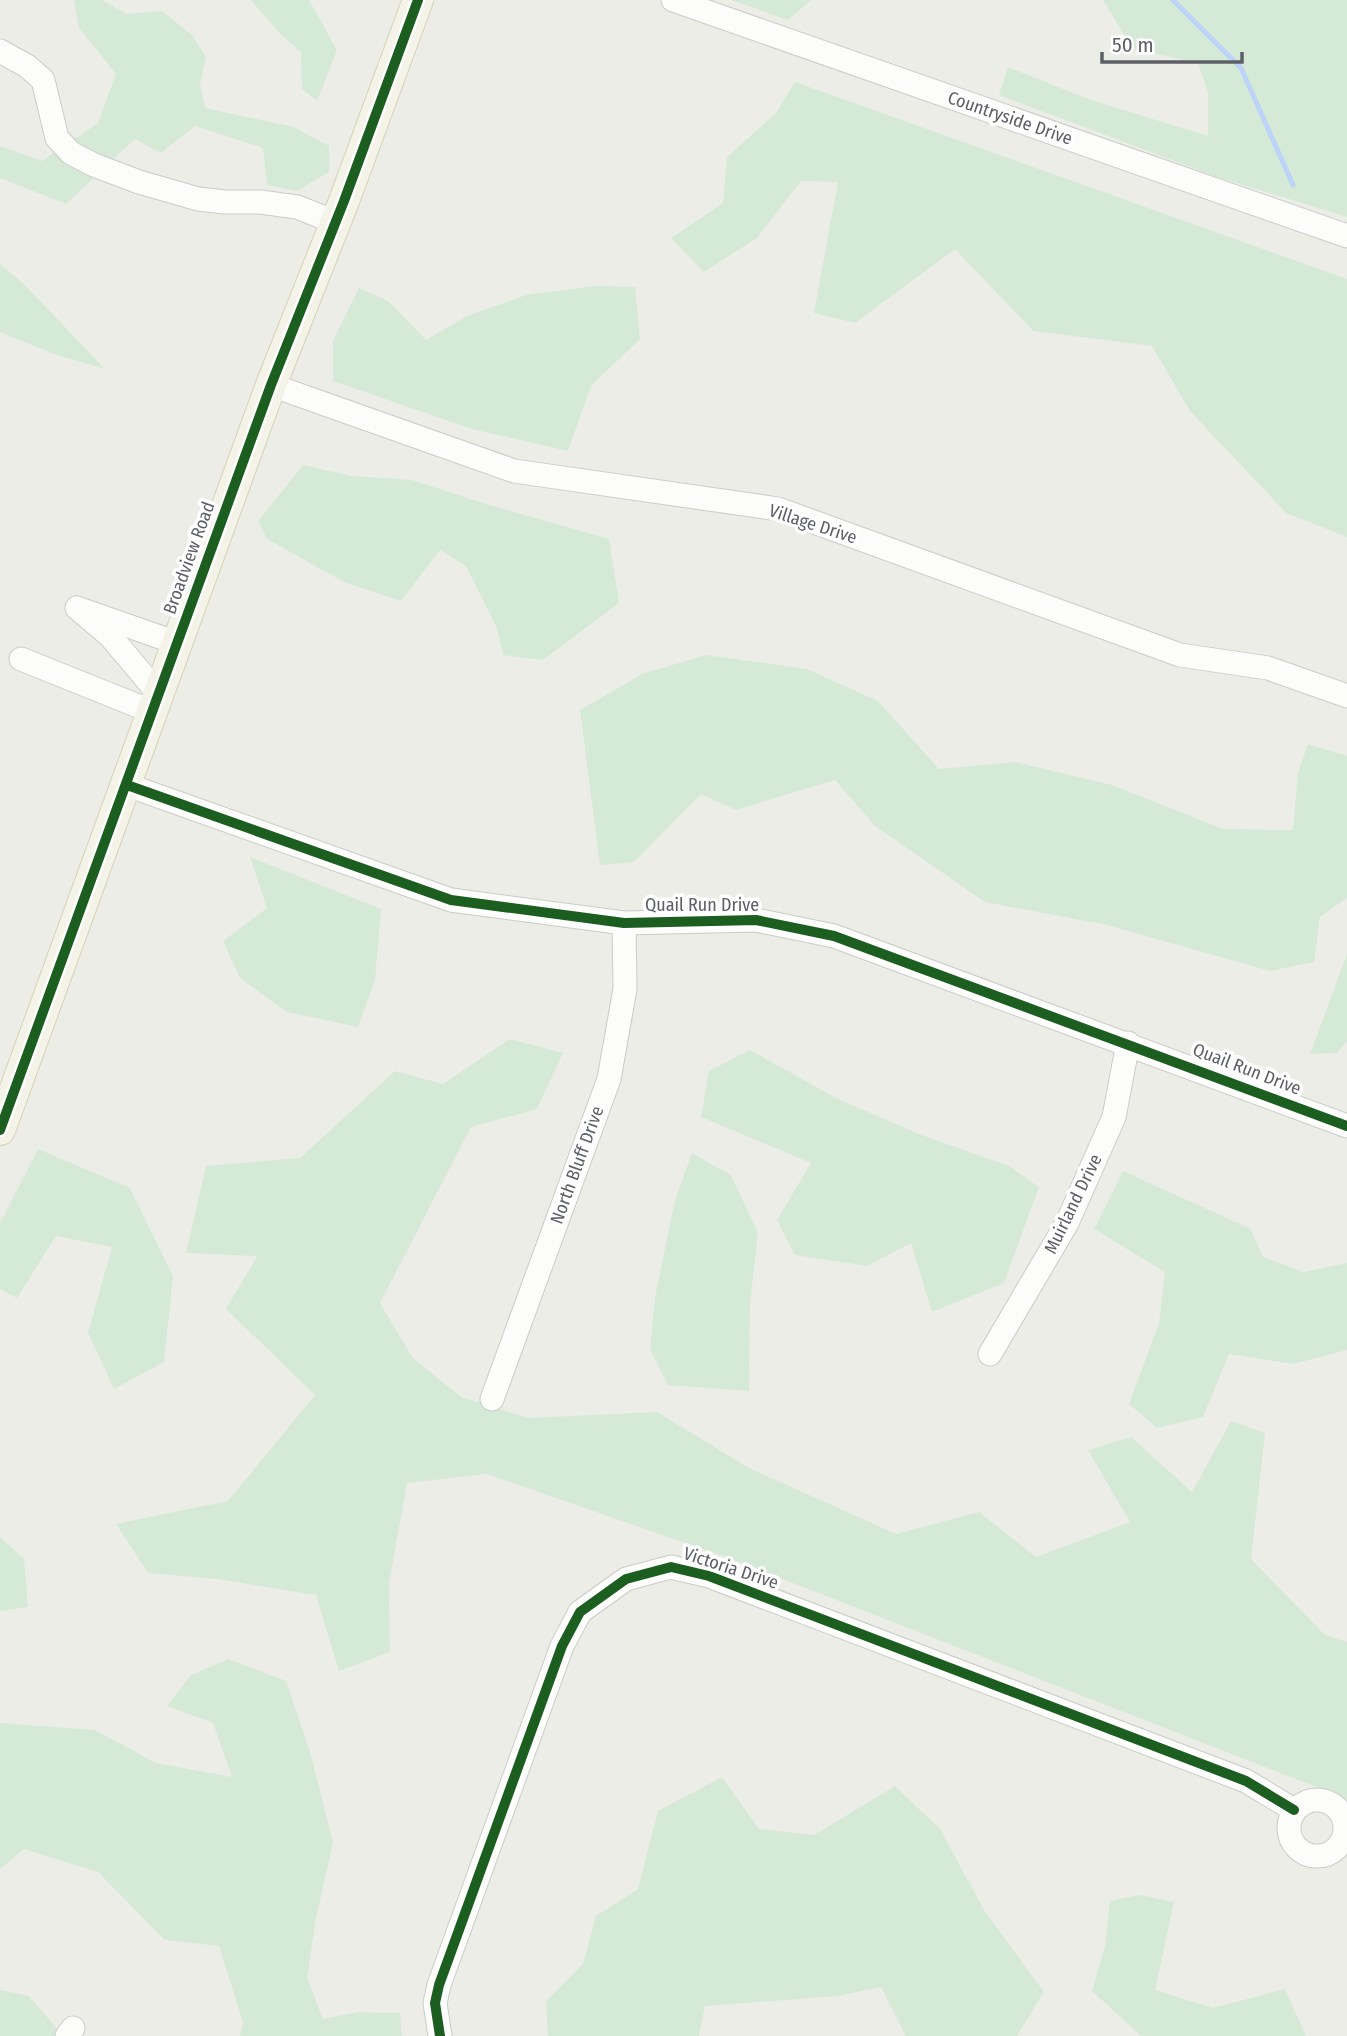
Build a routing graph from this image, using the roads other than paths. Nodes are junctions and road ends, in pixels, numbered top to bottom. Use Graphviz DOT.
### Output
graph roads {
  1 [pos="418,0"];
  2 [pos="673,0"];
  3 [pos="0,51"];
  4 [pos="335,222"];
  5 [pos="1347,236"];
  6 [pos="271,385"];
  7 [pos="177,643"];
  8 [pos="21,659"];
  9 [pos="1347,696"];
  10 [pos="156,703"];
  11 [pos="127,785"];
  12 [pos="624,923"];
  13 [pos="1128,1043"];
  14 [pos="1347,1126"];
  15 [pos="0,1130"];
  16 [pos="990,1354"];
  17 [pos="492,1399"];
  18 [pos="1294,1810"];
  19 [pos="440,2036"];
  1 -- 4 [label="main road, Broadview Road"];
  2 -- 5 [label="street, Countryside Drive"];
  3 -- 4 [label="street"];
  4 -- 6 [label="main road, Broadview Road"];
  6 -- 7 [label="main road, Broadview Road"];
  6 -- 9 [label="street, Village Drive"];
  7 -- 10 [label="main road, Broadview Road"];
  7 -- 10 [label="street"];
  8 -- 10 [label="street"];
  10 -- 11 [label="main road, Broadview Road"];
  11 -- 12 [label="street, Quail Run Drive"];
  11 -- 15 [label="main road, Broadview Road"];
  12 -- 13 [label="street, Quail Run Drive"];
  12 -- 17 [label="street, North Bluff Drive"];
  13 -- 14 [label="street, Quail Run Drive"];
  13 -- 16 [label="street, Muirland Drive"];
  18 -- 19 [label="street, Victoria Drive"];
}
